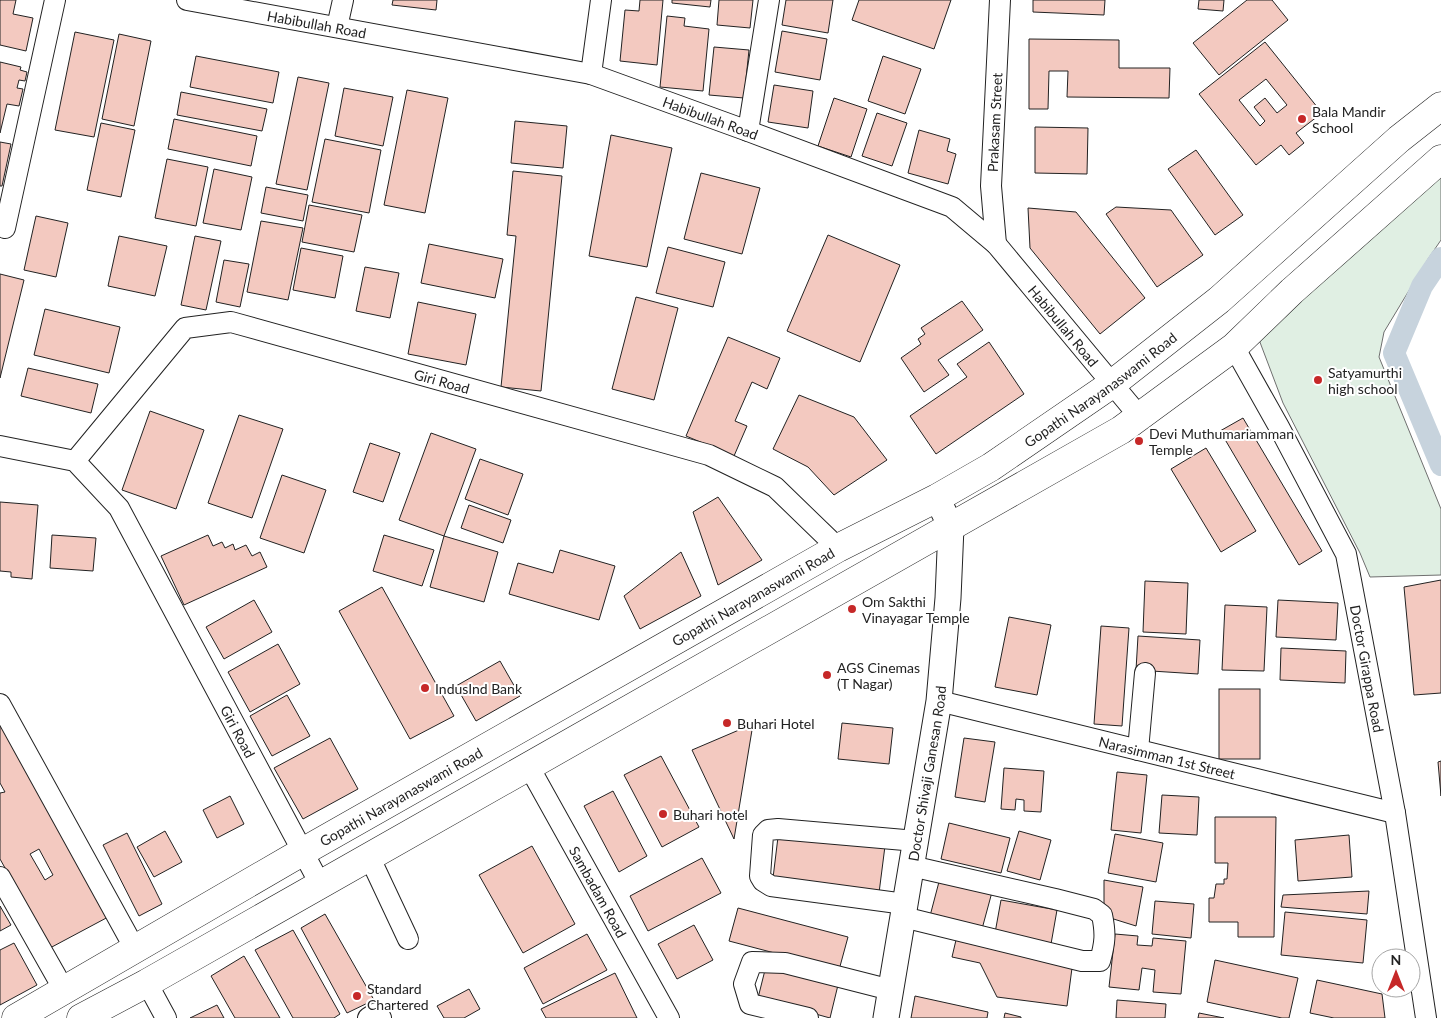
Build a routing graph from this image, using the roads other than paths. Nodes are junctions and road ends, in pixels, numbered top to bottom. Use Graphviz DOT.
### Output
graph roads {
  1 [pos="55,0"];
  2 [pos="186,0"];
  3 [pos="601,0"];
  4 [pos="769,0"];
  5 [pos="1000,0"];
  6 [pos="339,1"];
  7 [pos="275,8"];
  8 [pos="337,28"];
  9 [pos="590,74"];
  10 [pos="1441,106"];
  11 [pos="748,131"];
  12 [pos="1441,159"];
  13 [pos="5,228"];
  14 [pos="996,244"];
  15 [pos="1264,260"];
  16 [pos="1292,291"];
  17 [pos="1234,346"];
  18 [pos="1112,384"];
  19 [pos="1139,416"];
  20 [pos="0,446"];
  21 [pos="75,461"];
  22 [pos="937,498"];
  23 [pos="951,527"];
  24 [pos="838,548"];
  25 [pos="1145,673"];
  26 [pos="939,701"];
  27 [pos="0,704"];
  28 [pos="1138,750"];
  29 [pos="528,765"];
  30 [pos="1395,813"];
  31 [pos="916,841"];
  32 [pos="303,851"];
  33 [pos="369,856"];
  34 [pos="912,866"];
  35 [pos="0,876"];
  36 [pos="320,884"];
  37 [pos="904,910"];
  38 [pos="408,939"];
  39 [pos="135,949"];
  40 [pos="147,983"];
  41 [pos="64,990"];
  42 [pos="891,990"];
  43 [pos="16,1018"];
  44 [pos="82,1018"];
  45 [pos="166,1018"];
  46 [pos="368,1018"];
  47 [pos="381,1018"];
  48 [pos="669,1018"];
  49 [pos="808,1018"];
  50 [pos="886,1018"];
  51 [pos="1426,1018"];
  1 -- 13 [label="street"];
  2 -- 7 [label="street, Habibullah Road"];
  3 -- 9 [label="street"];
  4 -- 11 [label="street"];
  5 -- 14 [label="street, Prakasam Street"];
  6 -- 8 [label="street"];
  7 -- 8 [label="street, Habibullah Road"];
  8 -- 9 [label="street, Habibullah Road"];
  9 -- 11 [label="street, Habibullah Road"];
  10 -- 15 [label="main road, Gopathi Narayanaswami Road"];
  11 -- 14 [label="street, Habibullah Road"];
  12 -- 16 [label="main road"];
  14 -- 18 [label="street, Habibullah Road"];
  15 -- 16 [label="main road"];
  15 -- 18 [label="main road, Gopathi Narayanaswami Road"];
  16 -- 17 [label="main road"];
  17 -- 19 [label="main road"];
  17 -- 30 [label="street, Doctor Girappa Road"];
  18 -- 19 [label="street, Habibullah Road"];
  18 -- 22 [label="main road, Gopathi Narayanaswami Road"];
  19 -- 23 [label="main road"];
  20 -- 21 [label="street"];
  21 -- 24 [label="street, Giri Road"];
  21 -- 32 [label="street, Giri Road"];
  22 -- 23 [label="street"];
  22 -- 24 [label="main road, Gopathi Narayanaswami Road"];
  23 -- 26 [label="street, Doctor Shivaji Ganesan Road"];
  23 -- 29 [label="main road"];
  24 -- 32 [label="main road, Gopathi Narayanaswami Road"];
  25 -- 28 [label="street"];
  26 -- 28 [label="street, Narasimman 1st Street"];
  26 -- 31 [label="street, Doctor Shivaji Ganesan Road"];
  27 -- 39 [label="street"];
  28 -- 30 [label="street, Narasimman 1st Street"];
  29 -- 33 [label="main road"];
  29 -- 48 [label="street, Sambadam Road"];
  30 -- 51 [label="street, Doctor Girappa Road"];
  31 -- 34 [label="street, Doctor Shivaji Ganesan Road"];
  31 -- 37 [label="street"];
  32 -- 36 [label="street, Giri Road"];
  32 -- 39 [label="main road, Gopathi Narayanaswami Road"];
  33 -- 36 [label="main road"];
  33 -- 38 [label="street"];
  34 -- 37 [label="street, Doctor Shivaji Ganesan Road"];
  34 -- 37 [label="street"];
  35 -- 41 [label="street"];
  36 -- 40 [label="main road"];
  37 -- 42 [label="street, Doctor Shivaji Ganesan Road"];
  39 -- 41 [label="main road, Gopathi Narayanaswami Road"];
  40 -- 44 [label="main road"];
  40 -- 45 [label="street"];
  41 -- 43 [label="main road, Gopathi Narayanaswami Road"];
  42 -- 49 [label="street"];
  42 -- 50 [label="street, Doctor Shivaji Ganesan Road"];
  46 -- 47 [label="street"];
}
